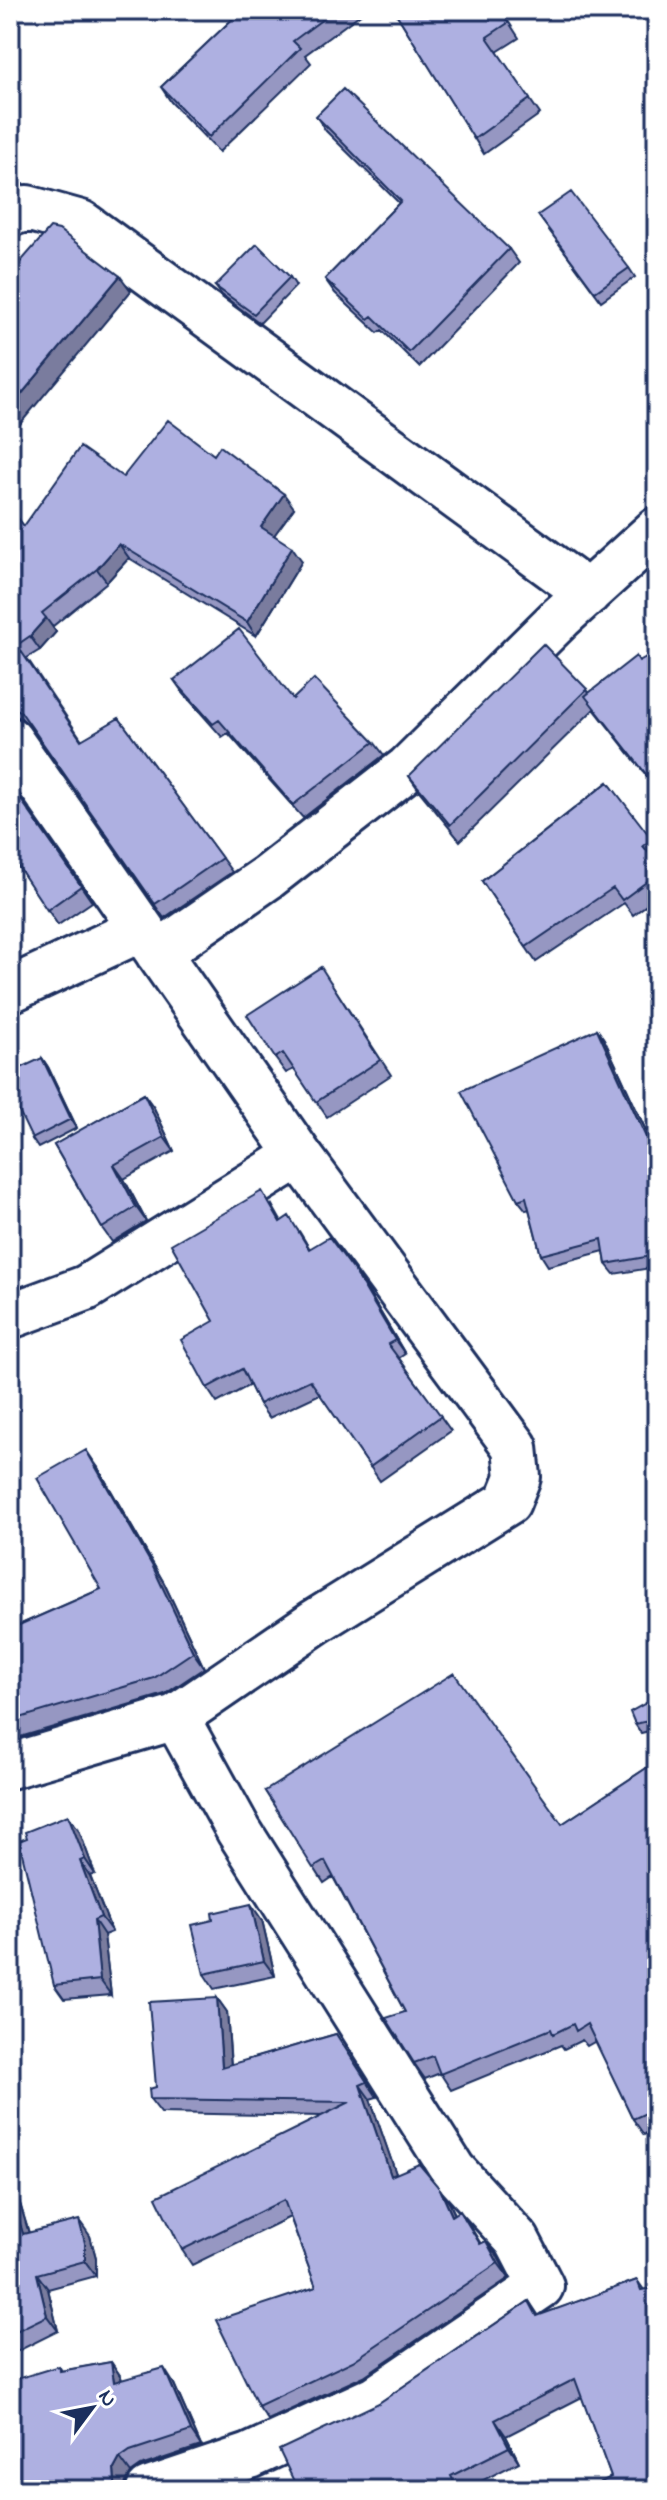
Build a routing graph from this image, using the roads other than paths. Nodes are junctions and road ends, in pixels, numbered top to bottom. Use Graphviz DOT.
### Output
graph roads {
  1 [pos="10,214"];
  2 [pos="657,530"];
  3 [pos="588,593"];
  4 [pos="10,740"];
  5 [pos="150,941"];
  6 [pos="10,990"];
  7 [pos="299,1155"];
  8 [pos="10,1316"];
  9 [pos="176,1717"];
  10 [pos="10,1766"];
  11 [pos="149,2490"];
  1 -- 3 [label="street"];
  2 -- 3 [label="street"];
  3 -- 5 [label="street"];
  4 -- 5 [label="street"];
  5 -- 6 [label="street"];
  5 -- 7 [label="street"];
  7 -- 8 [label="street"];
  7 -- 9 [label="street"];
  9 -- 10 [label="street"];
  9 -- 11 [label="street"];
}
